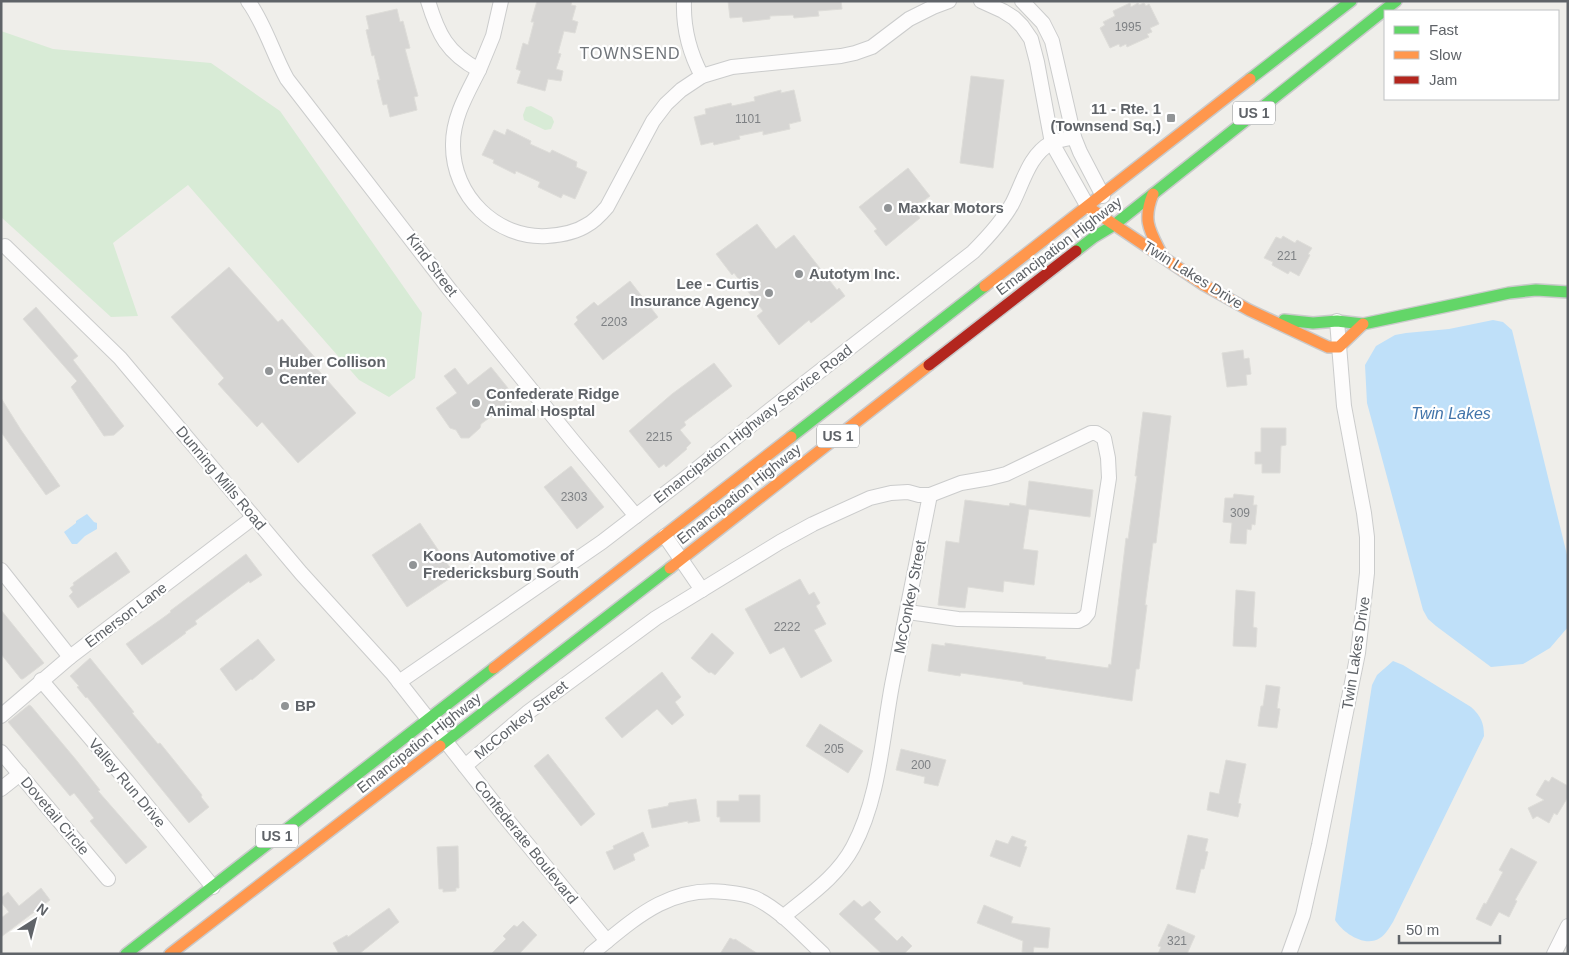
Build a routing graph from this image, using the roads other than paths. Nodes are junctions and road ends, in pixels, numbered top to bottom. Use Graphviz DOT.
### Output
graph roads {
  1 [pos="248,1"];
  2 [pos="428,1"];
  3 [pos="501,1"];
  4 [pos="684,1"];
  5 [pos="949,1"];
  6 [pos="982,1"];
  7 [pos="1022,1"];
  8 [pos="1351,1"];
  9 [pos="1396,1"];
  10 [pos="1385,10"];
  11 [pos="1384,11"];
  12 [pos="479,70"];
  13 [pos="702,76"];
  14 [pos="1074,137"];
  15 [pos="1052,143"];
  16 [pos="1153,194"];
  17 [pos="1103,196"];
  18 [pos="1088,207"];
  19 [pos="1114,225"];
  20 [pos="5,246"];
  21 [pos="1162,256"];
  22 [pos="1568,292"];
  23 [pos="1275,321"];
  24 [pos="1336,321"];
  25 [pos="1363,324"];
  26 [pos="1339,347"];
  27 [pos="930,495"];
  28 [pos="636,516"];
  29 [pos="254,517"];
  30 [pos="665,536"];
  31 [pos="681,558"];
  32 [pos="1,570"];
  33 [pos="702,590"];
  34 [pos="908,612"];
  35 [pos="70,657"];
  36 [pos="41,680"];
  37 [pos="400,682"];
  38 [pos="1,716"];
  39 [pos="429,718"];
  40 [pos="445,741"];
  41 [pos="1,752"];
  42 [pos="465,766"];
  43 [pos="20,774"];
  44 [pos="1,789"];
  45 [pos="108,879"];
  46 [pos="212,887"];
  47 [pos="783,917"];
  48 [pos="1568,926"];
  49 [pos="607,941"];
  50 [pos="126,954"];
  51 [pos="170,954"];
  52 [pos="591,954"];
  53 [pos="823,954"];
  54 [pos="1288,954"];
  55 [pos="1554,954"];
  1 -- 28 [label="street, Kind Street"];
  2 -- 12 [label="street"];
  3 -- 12 [label="street"];
  4 -- 13 [label="street"];
  5 -- 13 [label="street"];
  6 -- 15 [label="street"];
  7 -- 14 [label="street"];
  8 -- 17 [label="main road, Emancipation Highway / US 1"];
  9 -- 10 [label="main road, Emancipation Highway / US 1"];
  11 -- 16 [label="main road, Emancipation Highway / US 1"];
  12 -- 13 [label="street"];
  14 -- 15 [label="street, Emancipation Highway Service Road"];
  14 -- 17 [label="street"];
  15 -- 18 [label="street"];
  15 -- 28 [label="street, Emancipation Highway Service Road"];
  16 -- 19 [label="main road, Emancipation Highway / US 1"];
  16 -- 21 [label="main road"];
  17 -- 18 [label="main road, Emancipation Highway / US 1"];
  17 -- 19 [label="main road"];
  18 -- 19 [label="main road, Twin Lakes Drive"];
  18 -- 30 [label="main road, Emancipation Highway / US 1"];
  19 -- 21 [label="main road, Twin Lakes Drive"];
  19 -- 31 [label="main road, Emancipation Highway / US 1"];
  20 -- 29 [label="street, Dunning Mills Road"];
  21 -- 23 [label="main road, Twin Lakes Drive"];
  22 -- 25 [label="main road, Twin Lakes Drive"];
  23 -- 24 [label="main road, Twin Lakes Drive"];
  23 -- 26 [label="main road, Twin Lakes Drive"];
  24 -- 25 [label="main road, Twin Lakes Drive"];
  24 -- 26 [label="street, Twin Lakes Drive"];
  25 -- 26 [label="main road"];
  26 -- 54 [label="street, Twin Lakes Drive"];
  27 -- 33 [label="street, McConkey Street"];
  27 -- 34 [label="street, McConkey Street"];
  27 -- 34 [label="street"];
  28 -- 37 [label="street, Emancipation Highway Service Road"];
  29 -- 35 [label="street, Emerson Lane"];
  29 -- 37 [label="street, Dunning Mills Road"];
  30 -- 31 [label="street"];
  30 -- 39 [label="main road, Emancipation Highway / US 1"];
  31 -- 33 [label="street"];
  31 -- 40 [label="main road, Emancipation Highway / US 1"];
  32 -- 35 [label="street"];
  33 -- 42 [label="street, McConkey Street"];
  34 -- 47 [label="street, McConkey Street"];
  35 -- 36 [label="street, Emerson Lane"];
  36 -- 38 [label="street, Emerson Lane"];
  36 -- 46 [label="street, Valley Run Drive"];
  37 -- 39 [label="street, Dunning Mills Road"];
  39 -- 40 [label="street, Confederate Boulevard"];
  39 -- 46 [label="main road, Emancipation Highway / US 1"];
  40 -- 42 [label="street, Confederate Boulevard"];
  40 -- 51 [label="main road, Emancipation Highway / US 1"];
  41 -- 43 [label="street, Dovetail Circle"];
  42 -- 49 [label="street, Confederate Boulevard"];
  43 -- 44 [label="street"];
  43 -- 45 [label="street, Dovetail Circle"];
  46 -- 50 [label="main road, Emancipation Highway / US 1"];
  47 -- 49 [label="street"];
  47 -- 53 [label="street"];
  48 -- 55 [label="street"];
  49 -- 52 [label="street"];
}
